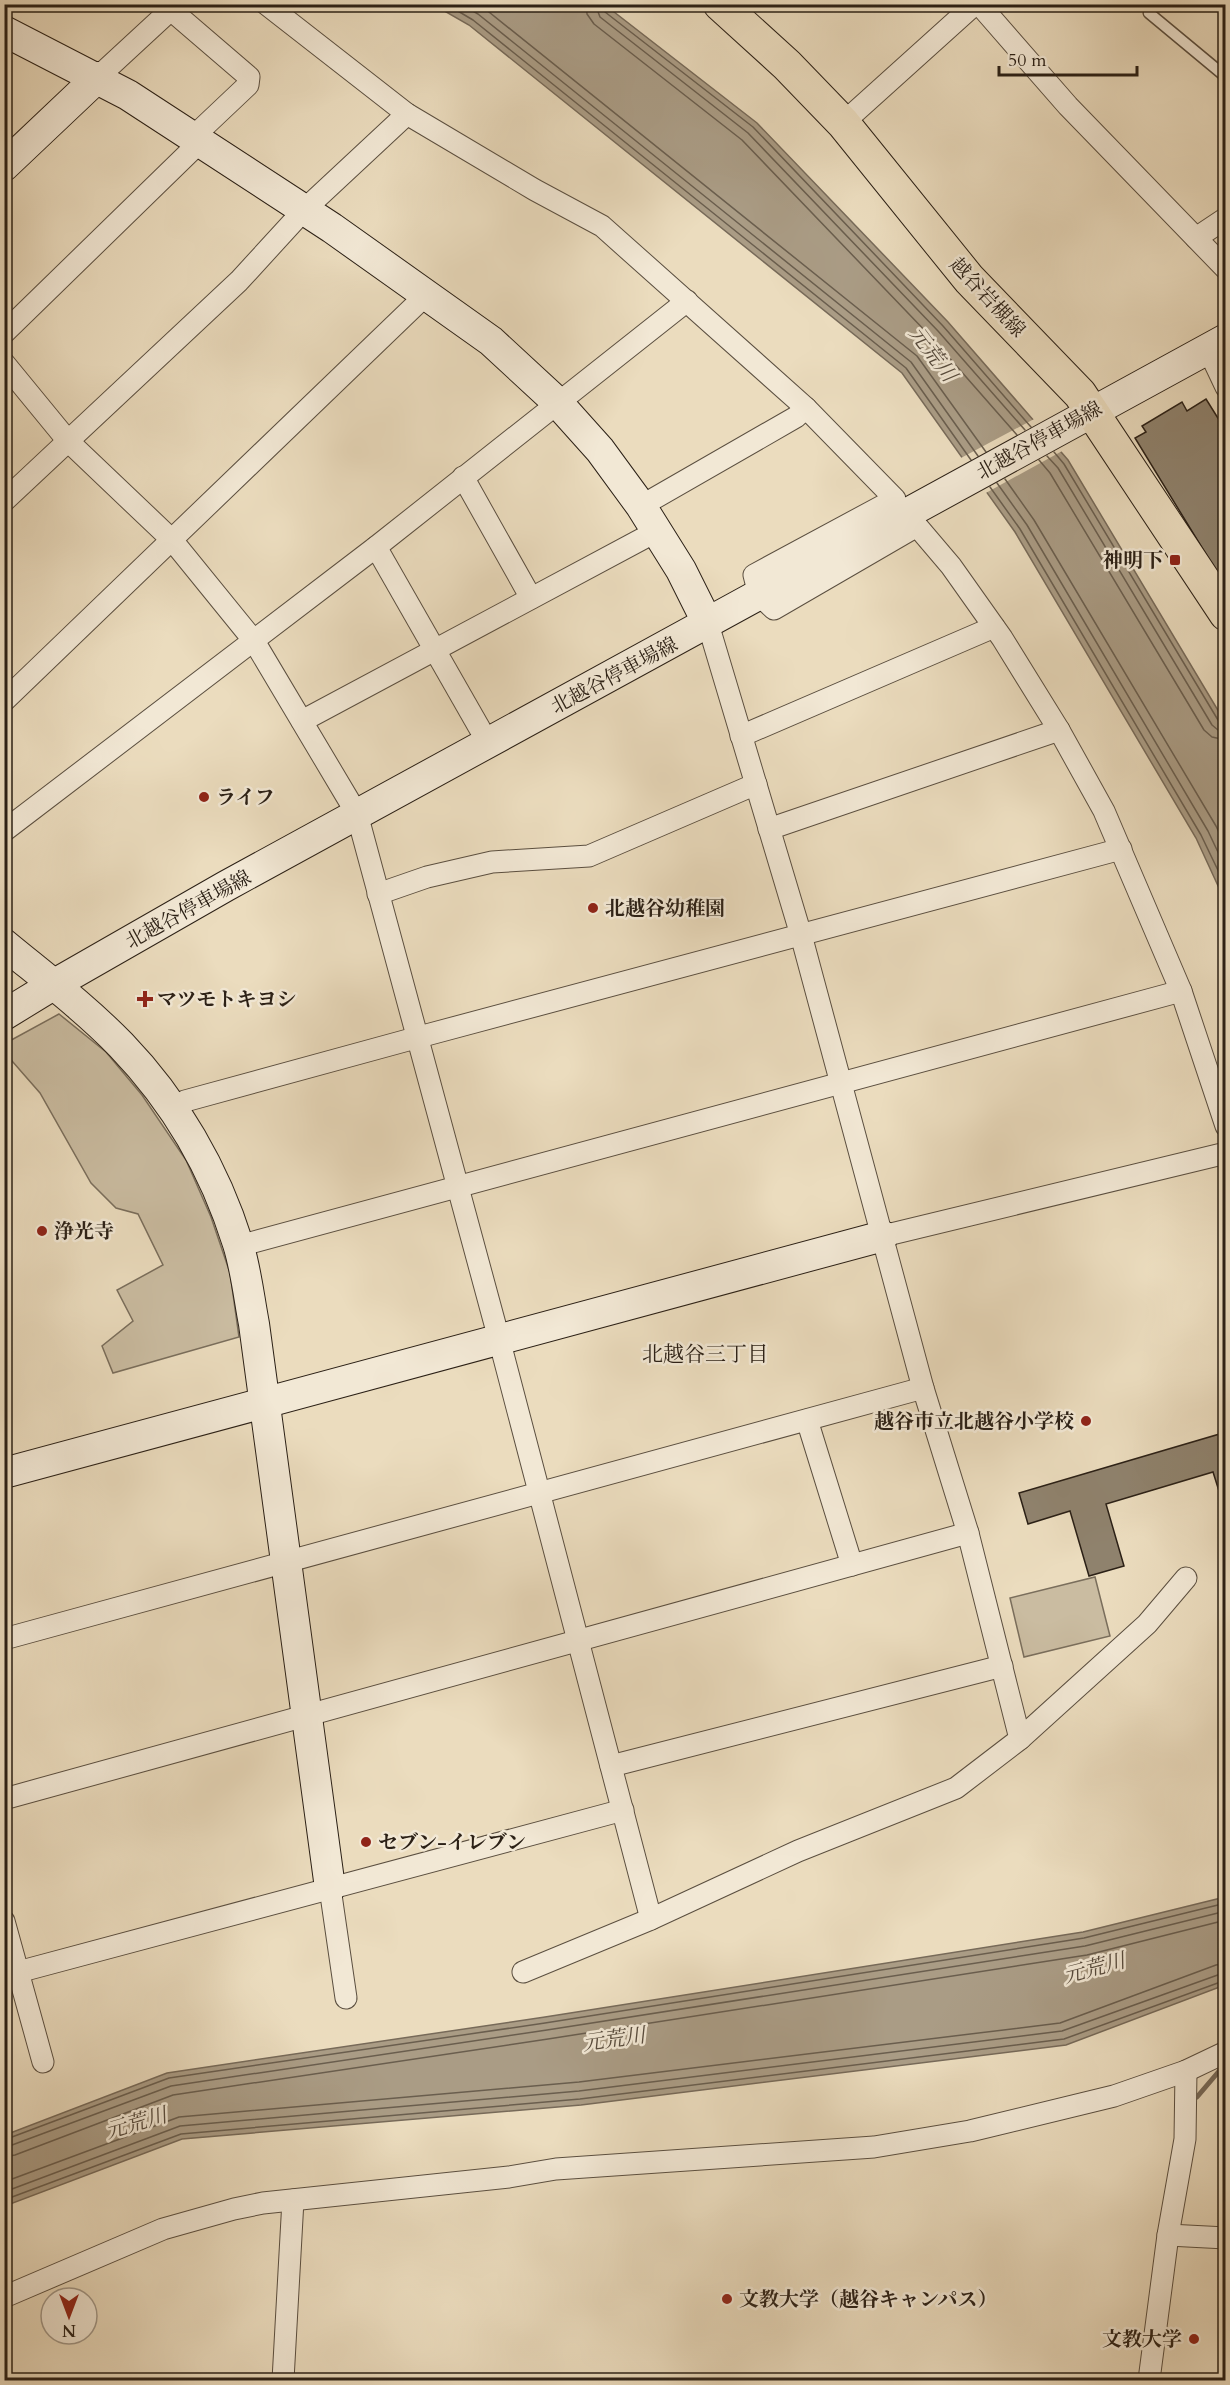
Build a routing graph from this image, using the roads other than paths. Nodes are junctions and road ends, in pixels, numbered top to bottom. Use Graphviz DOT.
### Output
graph roads {
  1 [pos="266,4"];
  2 [pos="720,4"];
  3 [pos="977,4"];
  4 [pos="1155,4"];
  5 [pos="174,7"];
  6 [pos="4,31"];
  7 [pos="1226,76"];
  8 [pos="98,77"];
  9 [pos="407,114"];
  10 [pos="843,123"];
  11 [pos="196,139"];
  12 [pos="4,166"];
  13 [pos="304,210"];
  14 [pos="1226,218"];
  15 [pos="1196,238"];
  16 [pos="1226,269"];
  17 [pos="427,294"];
  18 [pos="687,301"];
  19 [pos="4,333"];
  20 [pos="1217,344"];
  21 [pos="4,363"];
  22 [pos="1226,387"];
  23 [pos="557,402"];
  24 [pos="806,408"];
  25 [pos="1085,416"];
  26 [pos="68,441"];
  27 [pos="463,477"];
  28 [pos="4,501"];
  29 [pos="641,506"];
  30 [pos="657,531"];
  31 [pos="172,540"];
  32 [pos="376,547"];
  33 [pos="759,595"];
  34 [pos="531,598"];
  35 [pos="1226,614"];
  36 [pos="708,624"];
  37 [pos="994,627"];
  38 [pos="254,641"];
  39 [pos="435,650"];
  40 [pos="4,701"];
  41 [pos="302,721"];
  42 [pos="1059,730"];
  43 [pos="741,736"];
  44 [pos="488,743"];
  45 [pos="756,784"];
  46 [pos="357,814"];
  47 [pos="769,829"];
  48 [pos="4,831"];
  49 [pos="1120,849"];
  50 [pos="378,894"];
  51 [pos="801,935"];
  52 [pos="4,944"];
  53 [pos="53,985"];
  54 [pos="1181,991"];
  55 [pos="4,1015"];
  56 [pos="419,1036"];
  57 [pos="842,1084"];
  58 [pos="172,1107"];
  59 [pos="1226,1126"];
  60 [pos="1226,1153"];
  61 [pos="458,1186"];
  62 [pos="883,1236"];
  63 [pos="239,1246"];
  64 [pos="500,1340"];
  65 [pos="923,1388"];
  66 [pos="264,1402"];
  67 [pos="807,1420"];
  68 [pos="4,1473"];
  69 [pos="540,1493"];
  70 [pos="968,1533"];
  71 [pos="285,1562"];
  72 [pos="852,1565"];
  73 [pos="1186,1578"];
  74 [pos="4,1639"];
  75 [pos="578,1641"];
  76 [pos="1002,1666"];
  77 [pos="306,1716"];
  78 [pos="1020,1739"];
  79 [pos="611,1766"];
  80 [pos="4,1798"];
  81 [pos="623,1810"];
  82 [pos="330,1888"];
  83 [pos="651,1919"];
  84 [pos="4,1921"];
  85 [pos="18,1972"];
  86 [pos="523,1972"];
  87 [pos="346,1998"];
  88 [pos="1226,2052"];
  89 [pos="43,2062"];
  90 [pos="1186,2072"];
  91 [pos="293,2200"];
  92 [pos="1168,2235"];
  93 [pos="1226,2238"];
  94 [pos="4,2296"];
  95 [pos="283,2380"];
  96 [pos="1149,2380"];
  1 -- 9 [label="street"];
  2 -- 10 [label="main road, 越谷岩槻線"];
  3 -- 10 [label="street"];
  3 -- 15 [label="street"];
  4 -- 7 [label="lane"];
  5 -- 8 [label="street"];
  5 -- 11 [label="street"];
  6 -- 8 [label="street"];
  8 -- 11 [label="street"];
  8 -- 12 [label="street"];
  9 -- 13 [label="street"];
  9 -- 18 [label="street"];
  10 -- 25 [label="main road, 越谷岩槻線"];
  11 -- 13 [label="street"];
  11 -- 19 [label="street"];
  13 -- 17 [label="street"];
  13 -- 26 [label="street"];
  14 -- 15 [label="street"];
  15 -- 16 [label="street"];
  17 -- 23 [label="street"];
  17 -- 31 [label="street"];
  18 -- 23 [label="street"];
  18 -- 24 [label="street"];
  20 -- 22 [label="street"];
  20 -- 25 [label="street, 北越谷停車場線"];
  21 -- 26 [label="street"];
  23 -- 27 [label="street"];
  23 -- 29 [label="street"];
  24 -- 29 [label="street"];
  24 -- 33 [label="street"];
  25 -- 33 [label="street, 北越谷停車場線"];
  25 -- 35 [label="main road, 越谷岩槻線"];
  26 -- 28 [label="street"];
  26 -- 31 [label="street"];
  27 -- 32 [label="street"];
  27 -- 34 [label="street"];
  29 -- 30 [label="street"];
  30 -- 34 [label="street"];
  30 -- 36 [label="street"];
  31 -- 38 [label="street"];
  31 -- 40 [label="street"];
  32 -- 38 [label="street"];
  32 -- 39 [label="street"];
  33 -- 36 [label="street, 北越谷停車場線"];
  33 -- 37 [label="street"];
  34 -- 39 [label="street"];
  36 -- 43 [label="street"];
  36 -- 44 [label="street, 北越谷停車場線"];
  37 -- 42 [label="street"];
  37 -- 43 [label="street"];
  38 -- 41 [label="street"];
  38 -- 48 [label="street"];
  39 -- 41 [label="street"];
  39 -- 44 [label="street"];
  41 -- 46 [label="street"];
  42 -- 47 [label="street"];
  42 -- 49 [label="street"];
  43 -- 45 [label="street"];
  44 -- 46 [label="street, 北越谷停車場線"];
  45 -- 47 [label="street"];
  45 -- 50 [label="street"];
  46 -- 50 [label="street"];
  46 -- 53 [label="street, 北越谷停車場線"];
  47 -- 51 [label="street"];
  49 -- 51 [label="street"];
  49 -- 54 [label="street"];
  50 -- 56 [label="street"];
  51 -- 56 [label="street"];
  51 -- 57 [label="street"];
  52 -- 53 [label="street"];
  53 -- 55 [label="street, 北越谷停車場線"];
  53 -- 58 [label="street"];
  54 -- 57 [label="street"];
  54 -- 59 [label="street"];
  56 -- 58 [label="street"];
  56 -- 61 [label="street"];
  57 -- 61 [label="street"];
  57 -- 62 [label="street"];
  58 -- 63 [label="street"];
  60 -- 62 [label="street"];
  61 -- 63 [label="street"];
  61 -- 64 [label="street"];
  62 -- 64 [label="street"];
  62 -- 65 [label="street"];
  63 -- 66 [label="street"];
  64 -- 66 [label="street"];
  64 -- 69 [label="street"];
  65 -- 67 [label="street"];
  65 -- 70 [label="street"];
  66 -- 68 [label="street"];
  66 -- 71 [label="street"];
  67 -- 69 [label="street"];
  67 -- 72 [label="street"];
  69 -- 71 [label="street"];
  69 -- 75 [label="street"];
  70 -- 72 [label="street"];
  70 -- 76 [label="street"];
  71 -- 74 [label="street"];
  71 -- 77 [label="street"];
  72 -- 75 [label="street"];
  73 -- 78 [label="street"];
  75 -- 77 [label="street"];
  75 -- 79 [label="street"];
  76 -- 78 [label="street"];
  76 -- 79 [label="street"];
  77 -- 80 [label="street"];
  77 -- 82 [label="street"];
  78 -- 83 [label="street"];
  79 -- 81 [label="street"];
  81 -- 82 [label="street"];
  81 -- 83 [label="street"];
  82 -- 85 [label="street"];
  82 -- 87 [label="street"];
  83 -- 86 [label="street"];
  84 -- 85 [label="street"];
  85 -- 89 [label="street"];
  88 -- 90 [label="street"];
  90 -- 91 [label="street"];
  90 -- 92 [label="street"];
  91 -- 94 [label="street"];
  91 -- 95 [label="street"];
  92 -- 93 [label="street"];
  92 -- 96 [label="street"];
}
